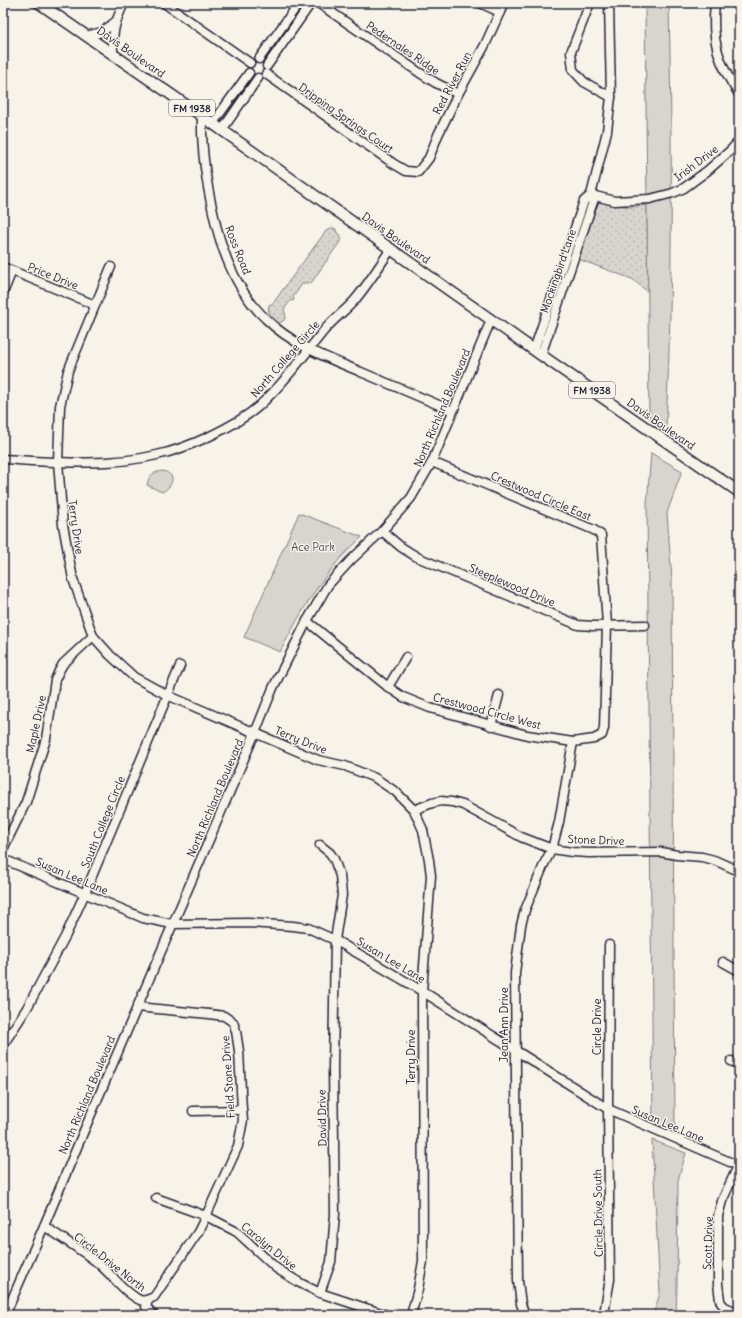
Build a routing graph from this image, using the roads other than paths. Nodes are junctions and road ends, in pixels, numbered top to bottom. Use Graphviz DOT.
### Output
graph roads {
  1 [pos="39,3"];
  2 [pos="124,3"];
  3 [pos="164,3"];
  4 [pos="300,3"];
  5 [pos="480,3"];
  6 [pos="504,3"];
  7 [pos="590,3"];
  8 [pos="609,3"];
  9 [pos="714,3"];
  10 [pos="314,4"];
  11 [pos="500,12"];
  12 [pos="115,22"];
  13 [pos="86,36"];
  14 [pos="113,54"];
  15 [pos="259,59"];
  16 [pos="250,63"];
  17 [pos="249,73"];
  18 [pos="263,73"];
  19 [pos="458,94"];
  20 [pos="739,94"];
  21 [pos="611,97"];
  22 [pos="202,116"];
  23 [pos="213,123"];
  24 [pos="222,130"];
  25 [pos="739,141"];
  26 [pos="418,172"];
  27 [pos="591,196"];
  28 [pos="391,249"];
  29 [pos="3,267"];
  30 [pos="111,267"];
  31 [pos="12,271"];
  32 [pos="3,293"];
  33 [pos="95,305"];
  34 [pos="491,320"];
  35 [pos="310,349"];
  36 [pos="538,353"];
  37 [pos="453,411"];
  38 [pos="3,459"];
  39 [pos="58,462"];
  40 [pos="432,462"];
  41 [pos="739,492"];
  42 [pos="382,531"];
  43 [pos="307,621"];
  44 [pos="645,624"];
  45 [pos="606,626"];
  46 [pos="92,636"];
  47 [pos="406,657"];
  48 [pos="180,666"];
  49 [pos="388,687"];
  50 [pos="167,695"];
  51 [pos="499,695"];
  52 [pos="491,726"];
  53 [pos="255,733"];
  54 [pos="573,742"];
  55 [pos="414,810"];
  56 [pos="320,845"];
  57 [pos="3,849"];
  58 [pos="552,849"];
  59 [pos="3,859"];
  60 [pos="739,871"];
  61 [pos="85,893"];
  62 [pos="172,924"];
  63 [pos="335,940"];
  64 [pos="609,945"];
  65 [pos="723,962"];
  66 [pos="739,971"];
  67 [pos="422,991"];
  68 [pos="137,1007"];
  69 [pos="3,1045"];
  70 [pos="515,1052"];
  71 [pos="608,1109"];
  72 [pos="242,1110"];
  73 [pos="193,1111"];
  74 [pos="738,1166"];
  75 [pos="156,1198"];
  76 [pos="206,1216"];
  77 [pos="44,1226"];
  78 [pos="320,1293"];
  79 [pos="148,1300"];
  80 [pos="5,1313"];
  81 [pos="739,1313"];
  82 [pos="154,1315"];
  83 [pos="387,1315"];
  84 [pos="411,1315"];
  85 [pos="525,1315"];
  86 [pos="603,1315"];
  1 -- 13 [label="main road, Davis Boulevard / FM 1938"];
  2 -- 12 [label="street"];
  3 -- 16 [label="street"];
  4 -- 10 [label="street, Pedernales Ridge"];
  4 -- 15 [label="street"];
  5 -- 11 [label="street"];
  6 -- 11 [label="street, Red River Run"];
  7 -- 21 [label="street"];
  8 -- 21 [label="street, Mockingbird Lane"];
  9 -- 20 [label="street"];
  10 -- 18 [label="street"];
  10 -- 19 [label="street, Pedernales Ridge"];
  11 -- 19 [label="street, Red River Run"];
  12 -- 13 [label="street"];
  12 -- 14 [label="street"];
  13 -- 14 [label="main road, Davis Boulevard / FM 1938"];
  14 -- 22 [label="main road, Davis Boulevard / FM 1938"];
  15 -- 16 [label="street"];
  15 -- 18 [label="street"];
  16 -- 17 [label="street"];
  17 -- 18 [label="street"];
  17 -- 23 [label="street"];
  18 -- 24 [label="street"];
  18 -- 26 [label="street, Dripping Springs Court"];
  19 -- 26 [label="street, Red River Run"];
  21 -- 27 [label="street, Mockingbird Lane"];
  22 -- 23 [label="main road, Davis Boulevard / FM 1938"];
  22 -- 35 [label="street, Ross Road"];
  23 -- 24 [label="main road, Davis Boulevard / FM 1938"];
  24 -- 28 [label="main road, Davis Boulevard / FM 1938"];
  25 -- 27 [label="street, Irish Drive"];
  27 -- 36 [label="street, Mockingbird Lane"];
  28 -- 34 [label="main road, Davis Boulevard / FM 1938"];
  28 -- 35 [label="street, North College Circle"];
  29 -- 31 [label="street, Price Drive"];
  30 -- 33 [label="street, Terry Drive"];
  31 -- 32 [label="street"];
  31 -- 33 [label="street, Price Drive"];
  33 -- 39 [label="street, Terry Drive"];
  34 -- 36 [label="main road, Davis Boulevard / FM 1938"];
  34 -- 37 [label="street, North Richland Boulevard"];
  35 -- 37 [label="street, Ross Road"];
  35 -- 39 [label="street, North College Circle"];
  36 -- 41 [label="main road, Davis Boulevard / FM 1938"];
  37 -- 40 [label="street, North Richland Boulevard"];
  38 -- 39 [label="street, North College Circle"];
  39 -- 46 [label="street, Terry Drive"];
  40 -- 42 [label="street, North Richland Boulevard"];
  40 -- 45 [label="street, Crestwood Circle East"];
  42 -- 43 [label="street, North Richland Boulevard"];
  42 -- 45 [label="street, Steeplewood Drive"];
  43 -- 49 [label="street, Crestwood Circle West"];
  43 -- 53 [label="street, North Richland Boulevard"];
  44 -- 45 [label="street, Steeplewood Drive"];
  45 -- 54 [label="street, Crestwood Circle West"];
  46 -- 50 [label="street, Terry Drive"];
  46 -- 57 [label="street, Maple Drive"];
  47 -- 49 [label="street"];
  48 -- 50 [label="street, South College Circle"];
  49 -- 52 [label="street, Crestwood Circle West"];
  50 -- 53 [label="street, Terry Drive"];
  50 -- 61 [label="street, South College Circle"];
  51 -- 52 [label="street"];
  52 -- 54 [label="street, Crestwood Circle West"];
  53 -- 55 [label="street, Terry Drive"];
  53 -- 62 [label="street, North Richland Boulevard"];
  54 -- 58 [label="street, Jean Ann Drive"];
  55 -- 58 [label="street, Stone Drive"];
  55 -- 67 [label="street, Terry Drive"];
  56 -- 63 [label="street, David Drive"];
  58 -- 60 [label="street, Stone Drive"];
  58 -- 70 [label="street, Jean Ann Drive"];
  59 -- 61 [label="street, Susan Lee Lane"];
  61 -- 62 [label="street, Susan Lee Lane"];
  61 -- 69 [label="street, South College Circle"];
  62 -- 63 [label="street, Susan Lee Lane"];
  62 -- 68 [label="street, North Richland Boulevard"];
  63 -- 67 [label="street, Susan Lee Lane"];
  63 -- 78 [label="street, David Drive"];
  64 -- 71 [label="street, Circle Drive"];
  65 -- 66 [label="street"];
  67 -- 70 [label="street, Susan Lee Lane"];
  67 -- 84 [label="street, Terry Drive"];
  68 -- 72 [label="street, Field Stone Drive"];
  68 -- 77 [label="street, North Richland Boulevard"];
  70 -- 71 [label="street, Susan Lee Lane"];
  70 -- 85 [label="street, Jean Ann Drive"];
  71 -- 74 [label="street, Susan Lee Lane"];
  71 -- 86 [label="street, Circle Drive South"];
  72 -- 73 [label="street"];
  72 -- 76 [label="street, Field Stone Drive"];
  74 -- 81 [label="street, Scott Drive"];
  75 -- 76 [label="street, Carolyn Drive"];
  76 -- 78 [label="street, Carolyn Drive"];
  76 -- 79 [label="street, Field Stone Drive"];
  77 -- 79 [label="street, Circle Drive North"];
  77 -- 80 [label="street, North Richland Boulevard"];
  78 -- 83 [label="street, Carolyn Drive"];
  79 -- 82 [label="street, Circle Drive North"];
}
